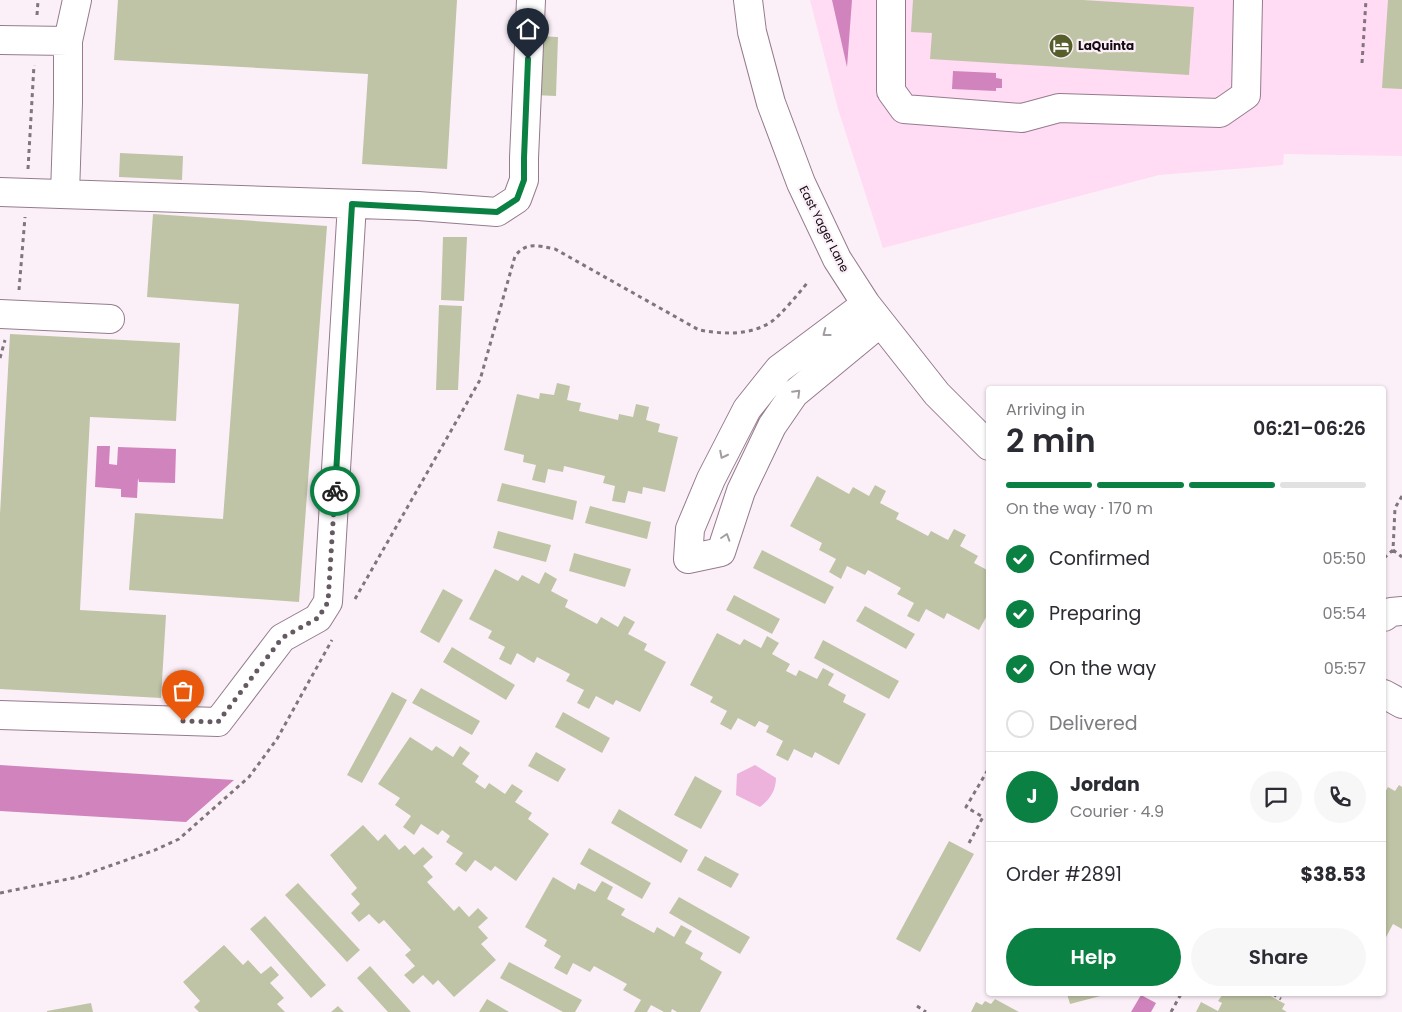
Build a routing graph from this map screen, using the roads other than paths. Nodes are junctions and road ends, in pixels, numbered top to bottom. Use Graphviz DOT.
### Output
graph roads {
  1 [pos="77,0"];
  2 [pos="531,0"];
  3 [pos="748,0"];
  4 [pos="892,0"];
  5 [pos="1248,0"];
  6 [pos="0,40"];
  7 [pos="68,41"];
  8 [pos="0,192"];
  9 [pos="65,194"];
  10 [pos="352,204"];
  11 [pos="9,314"];
  12 [pos="873,314"];
  13 [pos="110,319"];
  14 [pos="986,443"];
  15 [pos="1402,611"];
  16 [pos="1386,616"];
  17 [pos="1386,695"];
  18 [pos="1402,704"];
  19 [pos="0,716"];
  1 -- 7 [label="street"];
  2 -- 10 [label="street"];
  3 -- 12 [label="street, East Yager Lane"];
  4 -- 5 [label="street"];
  6 -- 7 [label="street"];
  7 -- 9 [label="street"];
  8 -- 9 [label="street"];
  9 -- 10 [label="street"];
  10 -- 19 [label="street"];
  11 -- 13 [label="street"];
  12 -- 12 [label="street, one-way"];
  12 -- 14 [label="street, East Yager Lane"];
  15 -- 16 [label="street"];
  17 -- 18 [label="street"];
}
